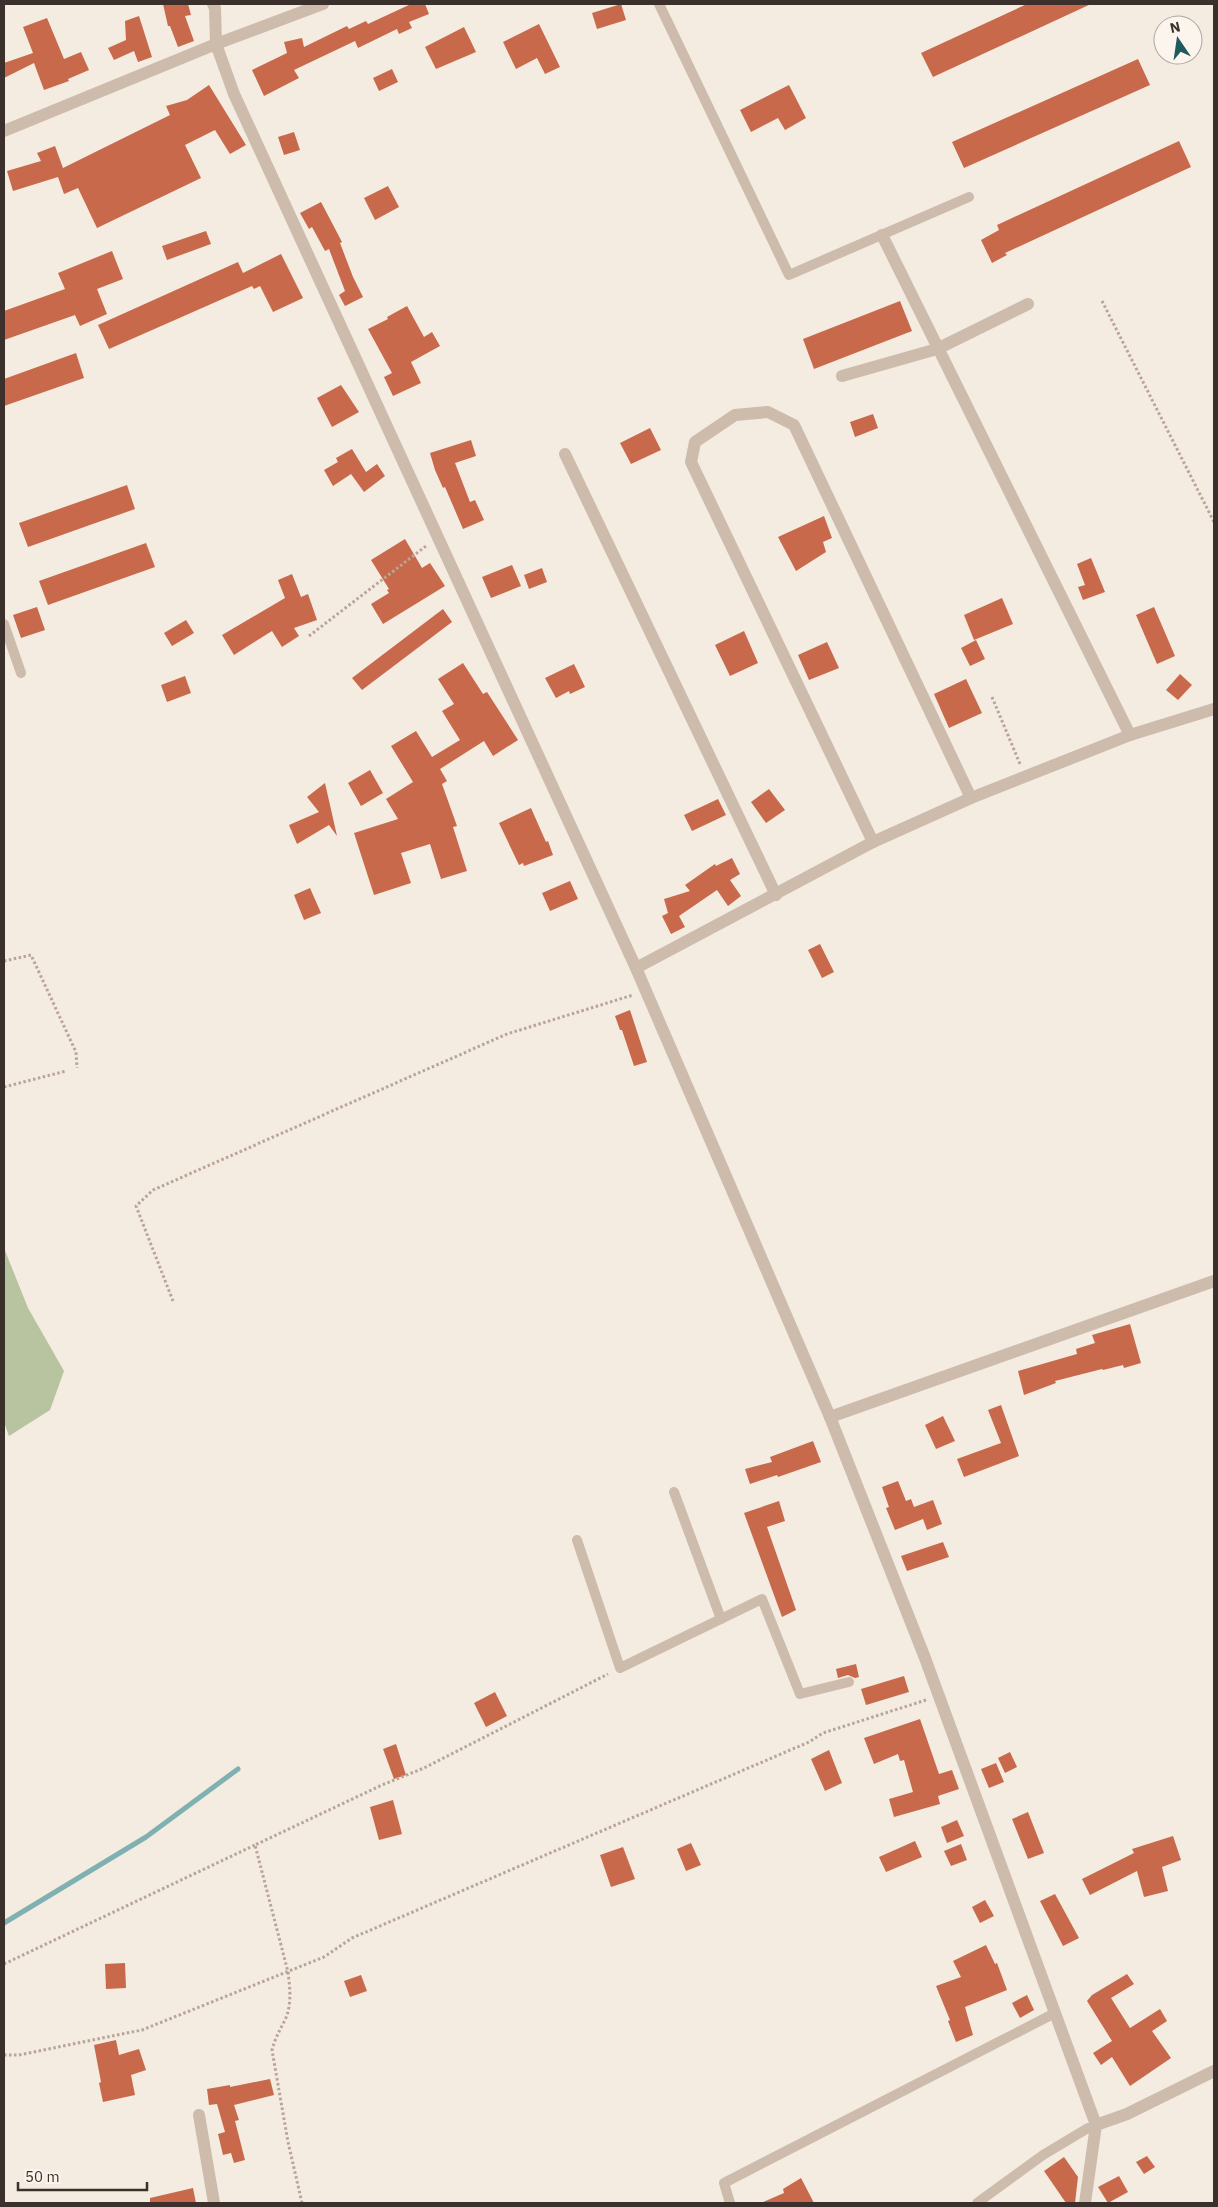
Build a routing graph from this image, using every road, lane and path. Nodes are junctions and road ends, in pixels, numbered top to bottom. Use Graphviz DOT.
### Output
graph roads {
  1 [pos="214,4"];
  2 [pos="323,4"];
  3 [pos="659,4"];
  4 [pos="216,44"];
  5 [pos="4,131"];
  6 [pos="968,198"];
  7 [pos="882,235"];
  8 [pos="1102,301"];
  9 [pos="1028,304"];
  10 [pos="937,349"];
  11 [pos="842,376"];
  12 [pos="565,454"];
  13 [pos="1214,522"];
  14 [pos="437,538"];
  15 [pos="4,624"];
  16 [pos="309,636"];
  17 [pos="21,673"];
  18 [pos="992,697"];
  19 [pos="1214,708"];
  20 [pos="1130,735"];
  21 [pos="1026,776"];
  22 [pos="971,798"];
  23 [pos="874,842"];
  24 [pos="776,895"];
  25 [pos="4,961"];
  26 [pos="636,968"];
  27 [pos="646,991"];
  28 [pos="77,1068"];
  29 [pos="66,1071"];
  30 [pos="4,1087"];
  31 [pos="1214,1281"];
  32 [pos="173,1300"];
  33 [pos="830,1416"];
  34 [pos="674,1492"];
  35 [pos="577,1540"];
  36 [pos="720,1619"];
  37 [pos="620,1668"];
  38 [pos="849,1682"];
  39 [pos="939,1696"];
  40 [pos="256,1845"];
  41 [pos="4,1964"];
  42 [pos="288,1972"];
  43 [pos="1055,2014"];
  44 [pos="4,2055"];
  45 [pos="1214,2071"];
  46 [pos="199,2114"];
  47 [pos="1092,2127"];
  48 [pos="214,2203"];
  49 [pos="302,2203"];
  50 [pos="730,2203"];
  51 [pos="977,2203"];
  52 [pos="1085,2203"];
  1 -- 4 [label="street"];
  2 -- 4 [label="street"];
  3 -- 7 [label="lane"];
  4 -- 5 [label="street"];
  4 -- 14 [label="street"];
  6 -- 7 [label="lane"];
  7 -- 10 [label="street"];
  8 -- 13 [label="path"];
  9 -- 10 [label="street"];
  10 -- 11 [label="street"];
  10 -- 20 [label="street"];
  12 -- 24 [label="street"];
  14 -- 16 [label="path"];
  14 -- 26 [label="street"];
  15 -- 17 [label="lane"];
  18 -- 21 [label="path"];
  19 -- 20 [label="street"];
  20 -- 21 [label="street"];
  21 -- 22 [label="street"];
  22 -- 23 [label="street"];
  22 -- 23 [label="street"];
  23 -- 24 [label="street"];
  24 -- 26 [label="street"];
  25 -- 28 [label="path"];
  26 -- 27 [label="street"];
  27 -- 32 [label="path"];
  27 -- 33 [label="street"];
  29 -- 30 [label="path"];
  31 -- 33 [label="street"];
  33 -- 39 [label="street"];
  34 -- 36 [label="lane"];
  35 -- 37 [label="lane"];
  36 -- 37 [label="lane"];
  36 -- 38 [label="lane"];
  37 -- 40 [label="path"];
  39 -- 42 [label="path"];
  39 -- 43 [label="street"];
  40 -- 41 [label="path"];
  40 -- 42 [label="path"];
  42 -- 44 [label="path"];
  42 -- 49 [label="path"];
  43 -- 47 [label="street"];
  43 -- 50 [label="lane"];
  45 -- 47 [label="street"];
  46 -- 48 [label="street"];
  47 -- 51 [label="lane"];
  47 -- 52 [label="street"];
}
